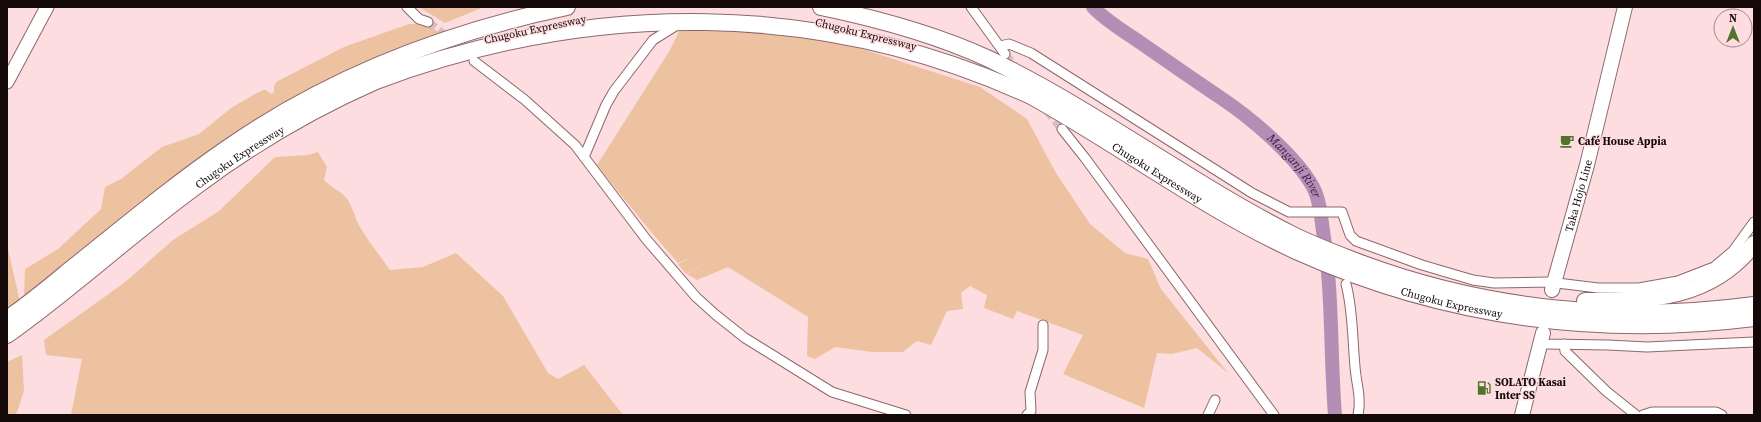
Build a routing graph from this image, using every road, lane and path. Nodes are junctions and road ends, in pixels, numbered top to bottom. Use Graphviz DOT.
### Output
graph roads {
  1 [pos="47,7"];
  2 [pos="408,7"];
  3 [pos="568,7"];
  4 [pos="821,7"];
  5 [pos="971,7"];
  6 [pos="1625,7"];
  7 [pos="686,19"];
  8 [pos="428,22"];
  9 [pos="474,61"];
  10 [pos="7,82"];
  11 [pos="1062,129"];
  12 [pos="584,157"];
  13 [pos="1754,222"];
  14 [pos="1296,244"];
  15 [pos="1754,244"];
  16 [pos="1348,272"];
  17 [pos="1553,286"];
  18 [pos="1442,289"];
  19 [pos="1754,305"];
  20 [pos="1754,318"];
  21 [pos="7,319"];
  22 [pos="1716,323"];
  23 [pos="1043,324"];
  24 [pos="1754,326"];
  25 [pos="7,335"];
  26 [pos="1542,338"];
  27 [pos="1754,342"];
  28 [pos="1564,344"];
  29 [pos="1215,400"];
  30 [pos="1029,413"];
  31 [pos="906,415"];
  32 [pos="1040,415"];
  33 [pos="1208,415"];
  34 [pos="1274,415"];
  35 [pos="1358,415"];
  36 [pos="1522,415"];
  37 [pos="1636,415"];
  38 [pos="1643,415"];
  39 [pos="1722,415"];
  1 -- 10 [label="main road"];
  2 -- 8 [label="street"];
  3 -- 21 [label="highway, Chugoku Expressway"];
  4 -- 14 [label="highway, Chugoku Expressway"];
  5 -- 17 [label="street"];
  6 -- 17 [label="main road, Taka Hojo Line"];
  7 -- 12 [label="street"];
  9 -- 12 [label="street"];
  11 -- 34 [label="street"];
  12 -- 31 [label="street"];
  13 -- 17 [label="street"];
  14 -- 16 [label="highway, Chugoku Expressway"];
  14 -- 25 [label="highway, Chugoku Expressway"];
  15 -- 18 [label="highway"];
  16 -- 18 [label="highway, Chugoku Expressway"];
  16 -- 22 [label="highway, Chugoku Expressway"];
  16 -- 35 [label="street"];
  18 -- 19 [label="highway, Chugoku Expressway"];
  20 -- 22 [label="highway, Chugoku Expressway"];
  22 -- 24 [label="highway"];
  23 -- 30 [label="street"];
  26 -- 28 [label="street"];
  26 -- 36 [label="main road"];
  27 -- 28 [label="street"];
  28 -- 37 [label="street"];
  29 -- 33 [label="street"];
  30 -- 32 [label="street"];
  38 -- 39 [label="street"];
}
